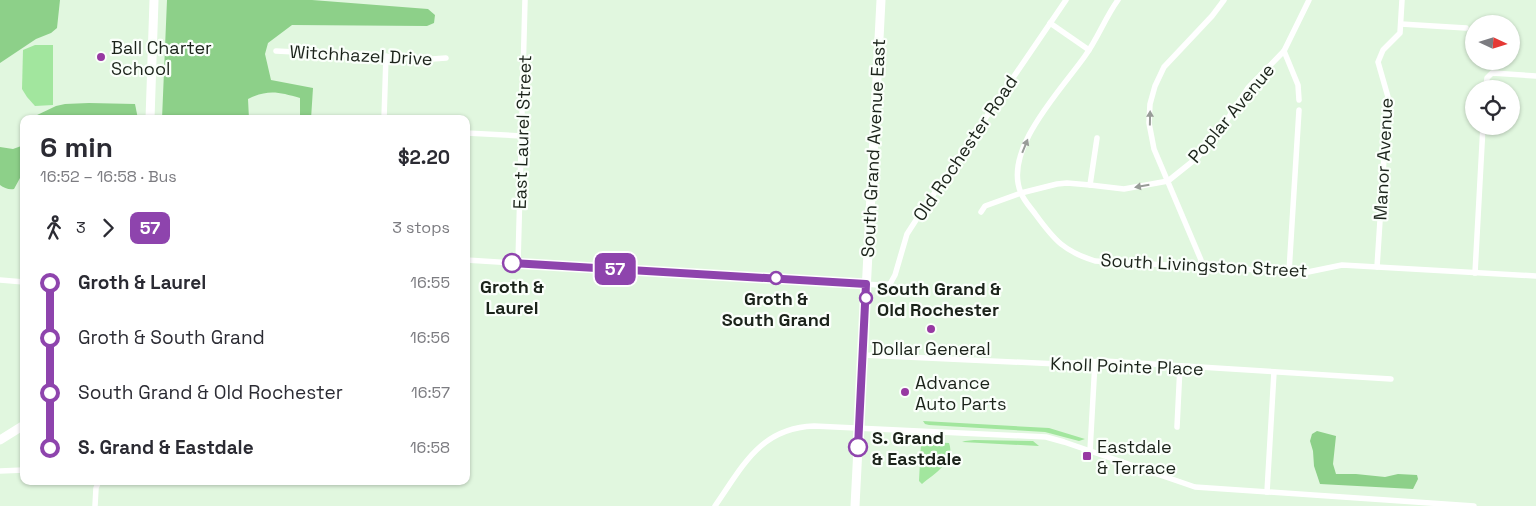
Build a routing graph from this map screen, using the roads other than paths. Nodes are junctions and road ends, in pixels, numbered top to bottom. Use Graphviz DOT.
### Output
graph roads {
  1 [pos="154,0"];
  2 [pos="525,0"];
  3 [pos="881,0"];
  4 [pos="1066,0"];
  5 [pos="1118,0"];
  6 [pos="1224,0"];
  7 [pos="1309,0"];
  8 [pos="1402,0"];
  9 [pos="1050,23"];
  10 [pos="1401,24"];
  11 [pos="1465,28"];
  12 [pos="1089,50"];
  13 [pos="276,51"];
  14 [pos="1284,51"];
  15 [pos="386,56"];
  16 [pos="446,58"];
  17 [pos="1536,76"];
  18 [pos="1486,80"];
  19 [pos="1299,100"];
  20 [pos="1299,110"];
  21 [pos="150,115"];
  22 [pos="384,115"];
  23 [pos="470,134"];
  24 [pos="1483,135"];
  25 [pos="522,136"];
  26 [pos="1098,138"];
  27 [pos="1168,181"];
  28 [pos="1090,185"];
  29 [pos="1021,194"];
  30 [pos="981,212"];
  31 [pos="470,260"];
  32 [pos="518,263"];
  33 [pos="1200,267"];
  34 [pos="1377,267"];
  35 [pos="1289,272"];
  36 [pos="1475,273"];
  37 [pos="1536,276"];
  38 [pos="0,280"];
  39 [pos="20,282"];
  40 [pos="866,284"];
  41 [pos="863,354"];
  42 [pos="1095,362"];
  43 [pos="1180,366"];
  44 [pos="1274,372"];
  45 [pos="1391,379"];
  46 [pos="1177,427"];
  47 [pos="20,428"];
  48 [pos="859,429"];
  49 [pos="0,440"];
  50 [pos="1090,451"];
  51 [pos="20,470"];
  52 [pos="0,471"];
  53 [pos="97,485"];
  54 [pos="1267,492"];
  55 [pos="95,506"];
  56 [pos="715,506"];
  57 [pos="855,506"];
  58 [pos="1457,506"];
  59 [pos="1474,506"];
  1 -- 21 [label="main road"];
  2 -- 25 [label="street, East Laurel Street"];
  3 -- 40 [label="main road, South Grand Avenue East"];
  4 -- 9 [label="street, Old Rochester Road"];
  5 -- 12 [label="street"];
  27 -- 6 [label="street, one-way"];
  7 -- 14 [label="street, Poplar Avenue"];
  8 -- 10 [label="street, Manor Avenue"];
  9 -- 12 [label="street"];
  9 -- 40 [label="street, Old Rochester Road"];
  10 -- 11 [label="street"];
  10 -- 34 [label="street, Manor Avenue"];
  29 -- 12 [label="street, one-way"];
  13 -- 15 [label="street, Witchhazel Drive"];
  14 -- 19 [label="street"];
  14 -- 27 [label="street, Poplar Avenue"];
  15 -- 16 [label="street, Witchhazel Drive"];
  15 -- 22 [label="street"];
  17 -- 18 [label="street"];
  20 -- 35 [label="street"];
  23 -- 25 [label="street"];
  24 -- 36 [label="street"];
  25 -- 32 [label="street, East Laurel Street"];
  26 -- 28 [label="street"];
  27 -- 28 [label="street, Poplar Avenue, one-way"];
  27 -- 33 [label="street"];
  28 -- 29 [label="street, Poplar Avenue"];
  29 -- 30 [label="street, Poplar Avenue"];
  29 -- 33 [label="street, South Livingston Street"];
  31 -- 32 [label="street, Old Rochester Road"];
  32 -- 40 [label="street, Old Rochester Road"];
  33 -- 35 [label="street, South Livingston Street"];
  34 -- 35 [label="street, South Livingston Street"];
  34 -- 36 [label="street, South Livingston Street"];
  36 -- 37 [label="street, South Livingston Street"];
  38 -- 39 [label="street"];
  40 -- 41 [label="main road, South Grand Avenue East"];
  41 -- 42 [label="street, Knoll Pointe Place"];
  41 -- 48 [label="main road, South Grand Avenue East"];
  42 -- 43 [label="street, Knoll Pointe Place"];
  42 -- 50 [label="street"];
  43 -- 44 [label="street, Knoll Pointe Place"];
  43 -- 46 [label="street"];
  44 -- 45 [label="street, Knoll Pointe Place"];
  44 -- 54 [label="street"];
  47 -- 49 [label="main road"];
  48 -- 50 [label="street"];
  48 -- 56 [label="street"];
  48 -- 57 [label="main road, South Grand Avenue East"];
  50 -- 54 [label="street"];
  51 -- 52 [label="street"];
  53 -- 55 [label="street"];
  54 -- 58 [label="street"];
  58 -- 59 [label="street"];
}
